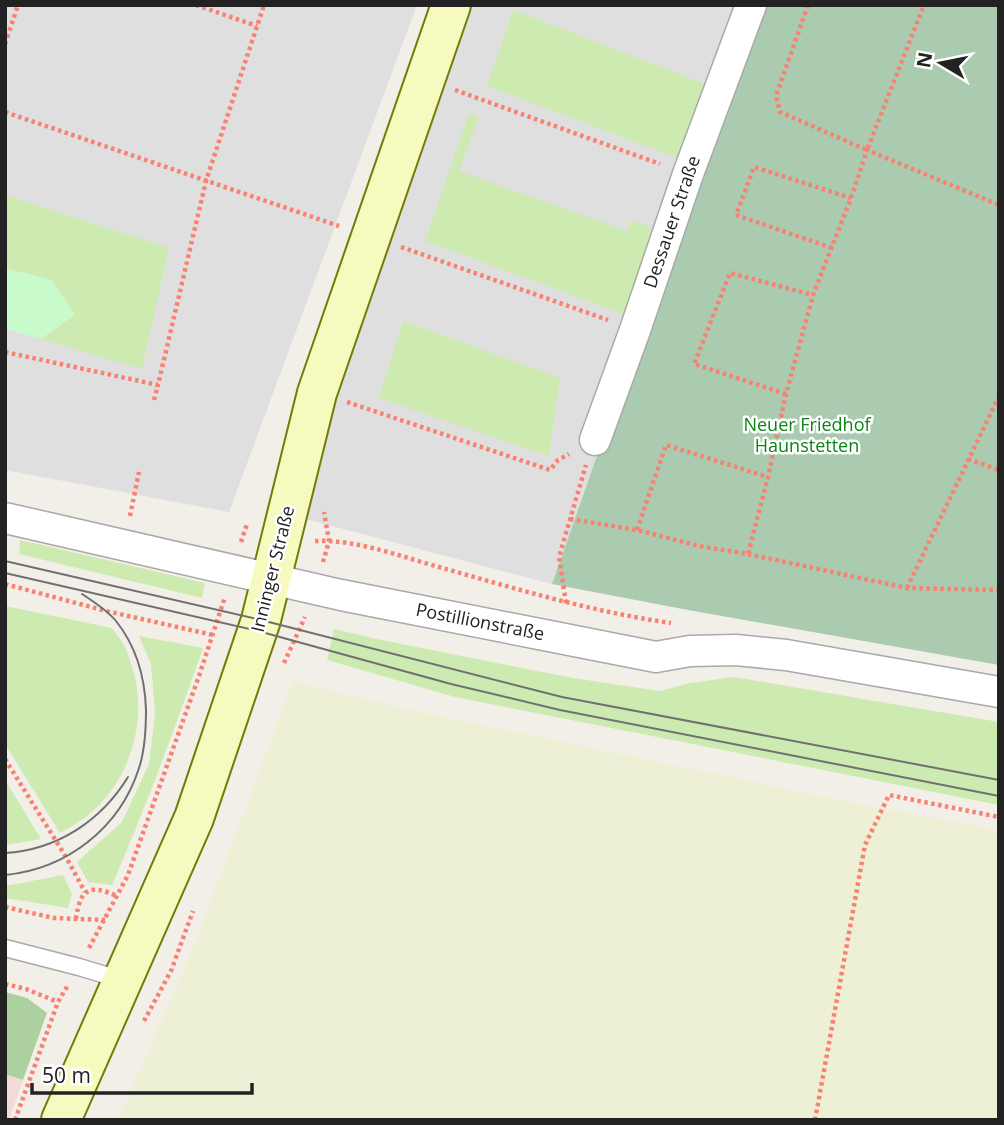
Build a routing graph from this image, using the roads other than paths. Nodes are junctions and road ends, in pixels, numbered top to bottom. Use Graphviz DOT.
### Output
graph roads {
  1 [pos="451,5"];
  2 [pos="751,5"];
  3 [pos="595,440"];
  4 [pos="5,518"];
  5 [pos="271,580"];
  6 [pos="999,692"];
  7 [pos="5,948"];
  8 [pos="122,980"];
  9 [pos="61,1120"];
  1 -- 5 [label="main road, Inninger Straße"];
  2 -- 3 [label="street, Dessauer Straße"];
  4 -- 5 [label="street, Postillionstraße"];
  5 -- 6 [label="street, Postillionstraße"];
  5 -- 8 [label="main road, Inninger Straße"];
  7 -- 8 [label="lane"];
  8 -- 9 [label="main road, Inninger Straße"];
}
